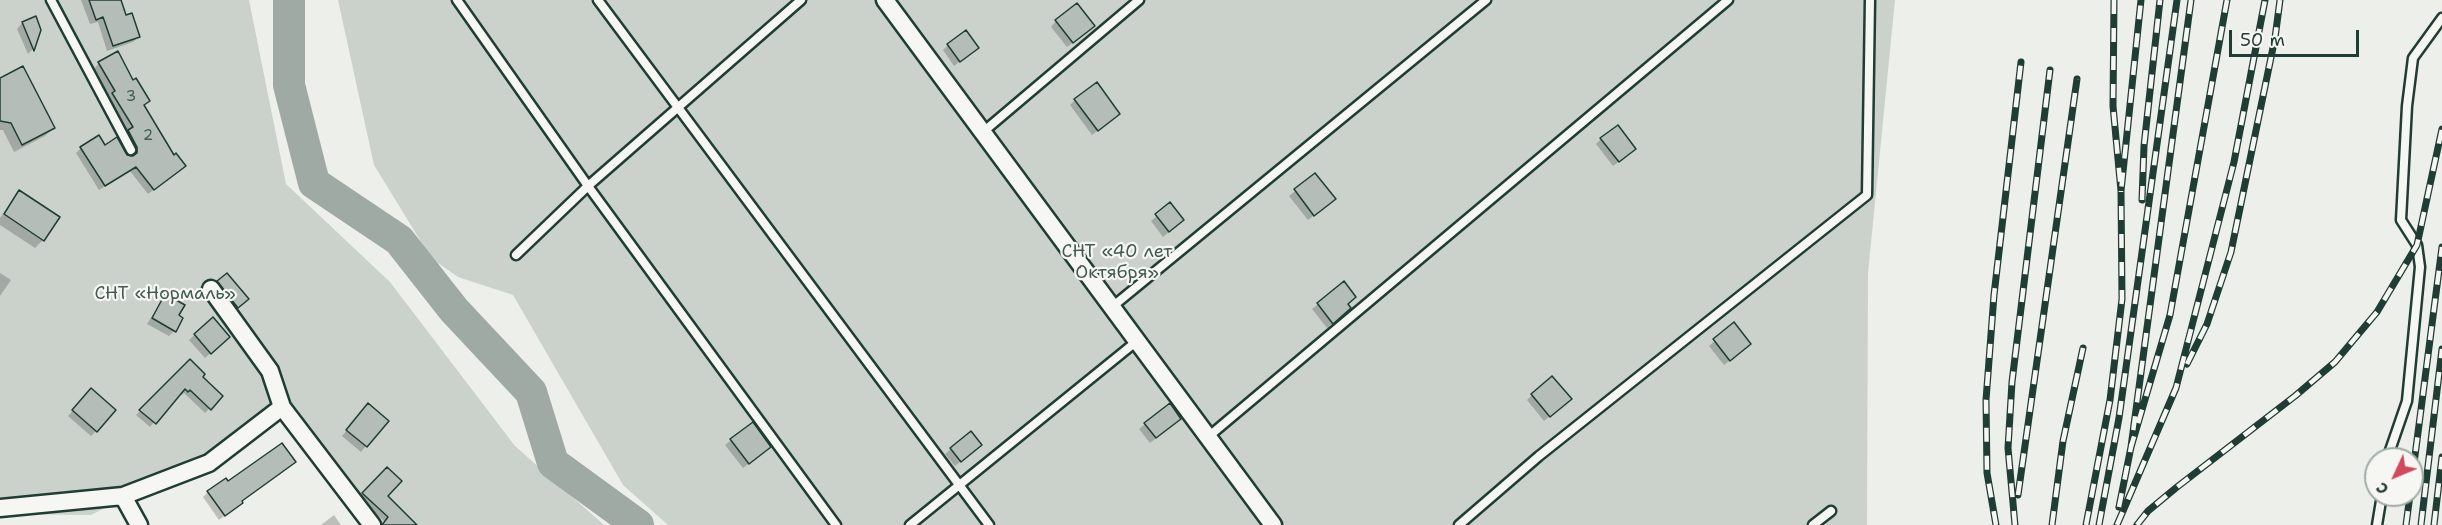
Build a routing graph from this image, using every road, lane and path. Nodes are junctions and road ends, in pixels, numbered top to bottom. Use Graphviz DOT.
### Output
graph roads {
  1 [pos="51,0"];
  2 [pos="457,0"];
  3 [pos="598,0"];
  4 [pos="801,0"];
  5 [pos="885,0"];
  6 [pos="1140,0"];
  7 [pos="1486,0"];
  8 [pos="1728,0"];
  9 [pos="1870,0"];
  10 [pos="2442,18"];
  11 [pos="677,108"];
  12 [pos="983,132"];
  13 [pos="131,150"];
  14 [pos="588,186"];
  15 [pos="516,255"];
  16 [pos="211,288"];
  17 [pos="1112,307"];
  18 [pos="1137,341"];
  19 [pos="282,406"];
  20 [pos="1208,437"];
  21 [pos="2391,447"];
  22 [pos="959,484"];
  23 [pos="123,496"];
  24 [pos="2380,507"];
  25 [pos="0,508"];
  26 [pos="1831,511"];
  27 [pos="139,525"];
  28 [pos="372,525"];
  29 [pos="836,525"];
  30 [pos="910,525"];
  31 [pos="989,525"];
  32 [pos="1273,525"];
  33 [pos="1459,525"];
  34 [pos="1813,525"];
  35 [pos="2377,525"];
  1 -- 13 [label="lane"];
  2 -- 14 [label="lane"];
  3 -- 11 [label="lane"];
  4 -- 11 [label="lane"];
  5 -- 12 [label="street"];
  6 -- 12 [label="lane"];
  7 -- 17 [label="lane"];
  8 -- 20 [label="lane"];
  9 -- 33 [label="lane"];
  10 -- 21 [label="lane"];
  11 -- 14 [label="lane"];
  11 -- 22 [label="lane"];
  12 -- 17 [label="street"];
  14 -- 15 [label="lane"];
  14 -- 29 [label="lane"];
  16 -- 19 [label="street"];
  17 -- 18 [label="street"];
  18 -- 20 [label="street"];
  18 -- 22 [label="lane"];
  19 -- 23 [label="street"];
  19 -- 28 [label="street"];
  20 -- 32 [label="street"];
  22 -- 30 [label="lane"];
  22 -- 31 [label="lane"];
  23 -- 25 [label="street"];
  23 -- 27 [label="street"];
  24 -- 35 [label="lane"];
  26 -- 34 [label="lane"];
}
